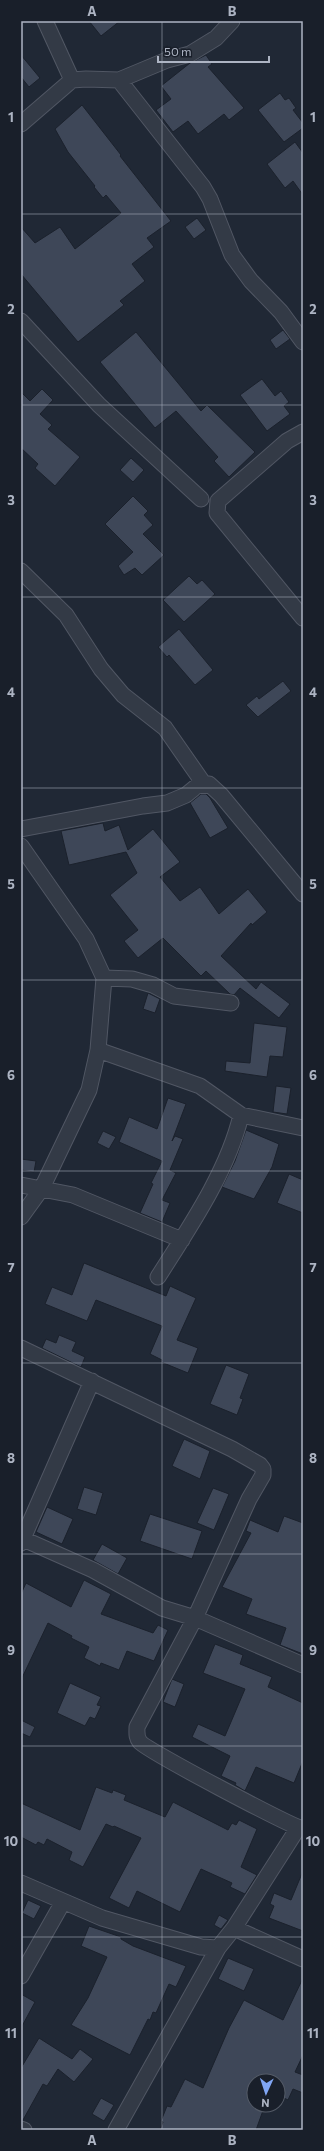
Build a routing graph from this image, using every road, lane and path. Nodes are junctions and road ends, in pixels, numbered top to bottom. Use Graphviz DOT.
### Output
graph roads {
  1 [pos="45,21"];
  2 [pos="232,21"];
  3 [pos="72,80"];
  4 [pos="119,80"];
  5 [pos="21,124"];
  6 [pos="21,321"];
  7 [pos="303,342"];
  8 [pos="303,432"];
  9 [pos="200,499"];
  10 [pos="21,571"];
  11 [pos="303,618"];
  12 [pos="204,784"];
  13 [pos="21,829"];
  14 [pos="21,846"];
  15 [pos="303,894"];
  16 [pos="104,978"];
  17 [pos="231,1003"];
  18 [pos="98,1050"];
  19 [pos="241,1115"];
  20 [pos="303,1128"];
  21 [pos="21,1185"];
  22 [pos="42,1188"];
  23 [pos="21,1217"];
  24 [pos="182,1240"];
  25 [pos="158,1277"];
  26 [pos="21,1348"];
  27 [pos="92,1381"];
  28 [pos="22,1540"];
  29 [pos="195,1618"];
  30 [pos="303,1665"];
  31 [pos="301,1828"];
  32 [pos="21,1883"];
  33 [pos="64,1902"];
  34 [pos="234,1928"];
  35 [pos="218,1948"];
  36 [pos="303,1959"];
  37 [pos="21,1976"];
  38 [pos="21,2129"];
  39 [pos="24,2130"];
  40 [pos="116,2130"];
  1 -- 3 [label="street"];
  2 -- 4 [label="street"];
  3 -- 4 [label="street"];
  3 -- 5 [label="street"];
  4 -- 7 [label="street"];
  6 -- 9 [label="street"];
  8 -- 11 [label="street"];
  10 -- 12 [label="street"];
  12 -- 13 [label="street"];
  12 -- 15 [label="street"];
  14 -- 16 [label="street"];
  16 -- 17 [label="street"];
  16 -- 18 [label="street"];
  18 -- 19 [label="street"];
  18 -- 22 [label="street"];
  19 -- 20 [label="street"];
  19 -- 24 [label="street"];
  21 -- 22 [label="street"];
  22 -- 23 [label="street"];
  22 -- 24 [label="street"];
  24 -- 25 [label="street"];
  26 -- 27 [label="street"];
  27 -- 28 [label="street"];
  27 -- 29 [label="street"];
  28 -- 29 [label="street"];
  29 -- 30 [label="street"];
  29 -- 31 [label="street"];
  31 -- 34 [label="street"];
  32 -- 33 [label="street"];
  33 -- 35 [label="street"];
  33 -- 37 [label="street"];
  34 -- 35 [label="street"];
  34 -- 36 [label="street"];
  35 -- 40 [label="street"];
  38 -- 39 [label="street"];
}
